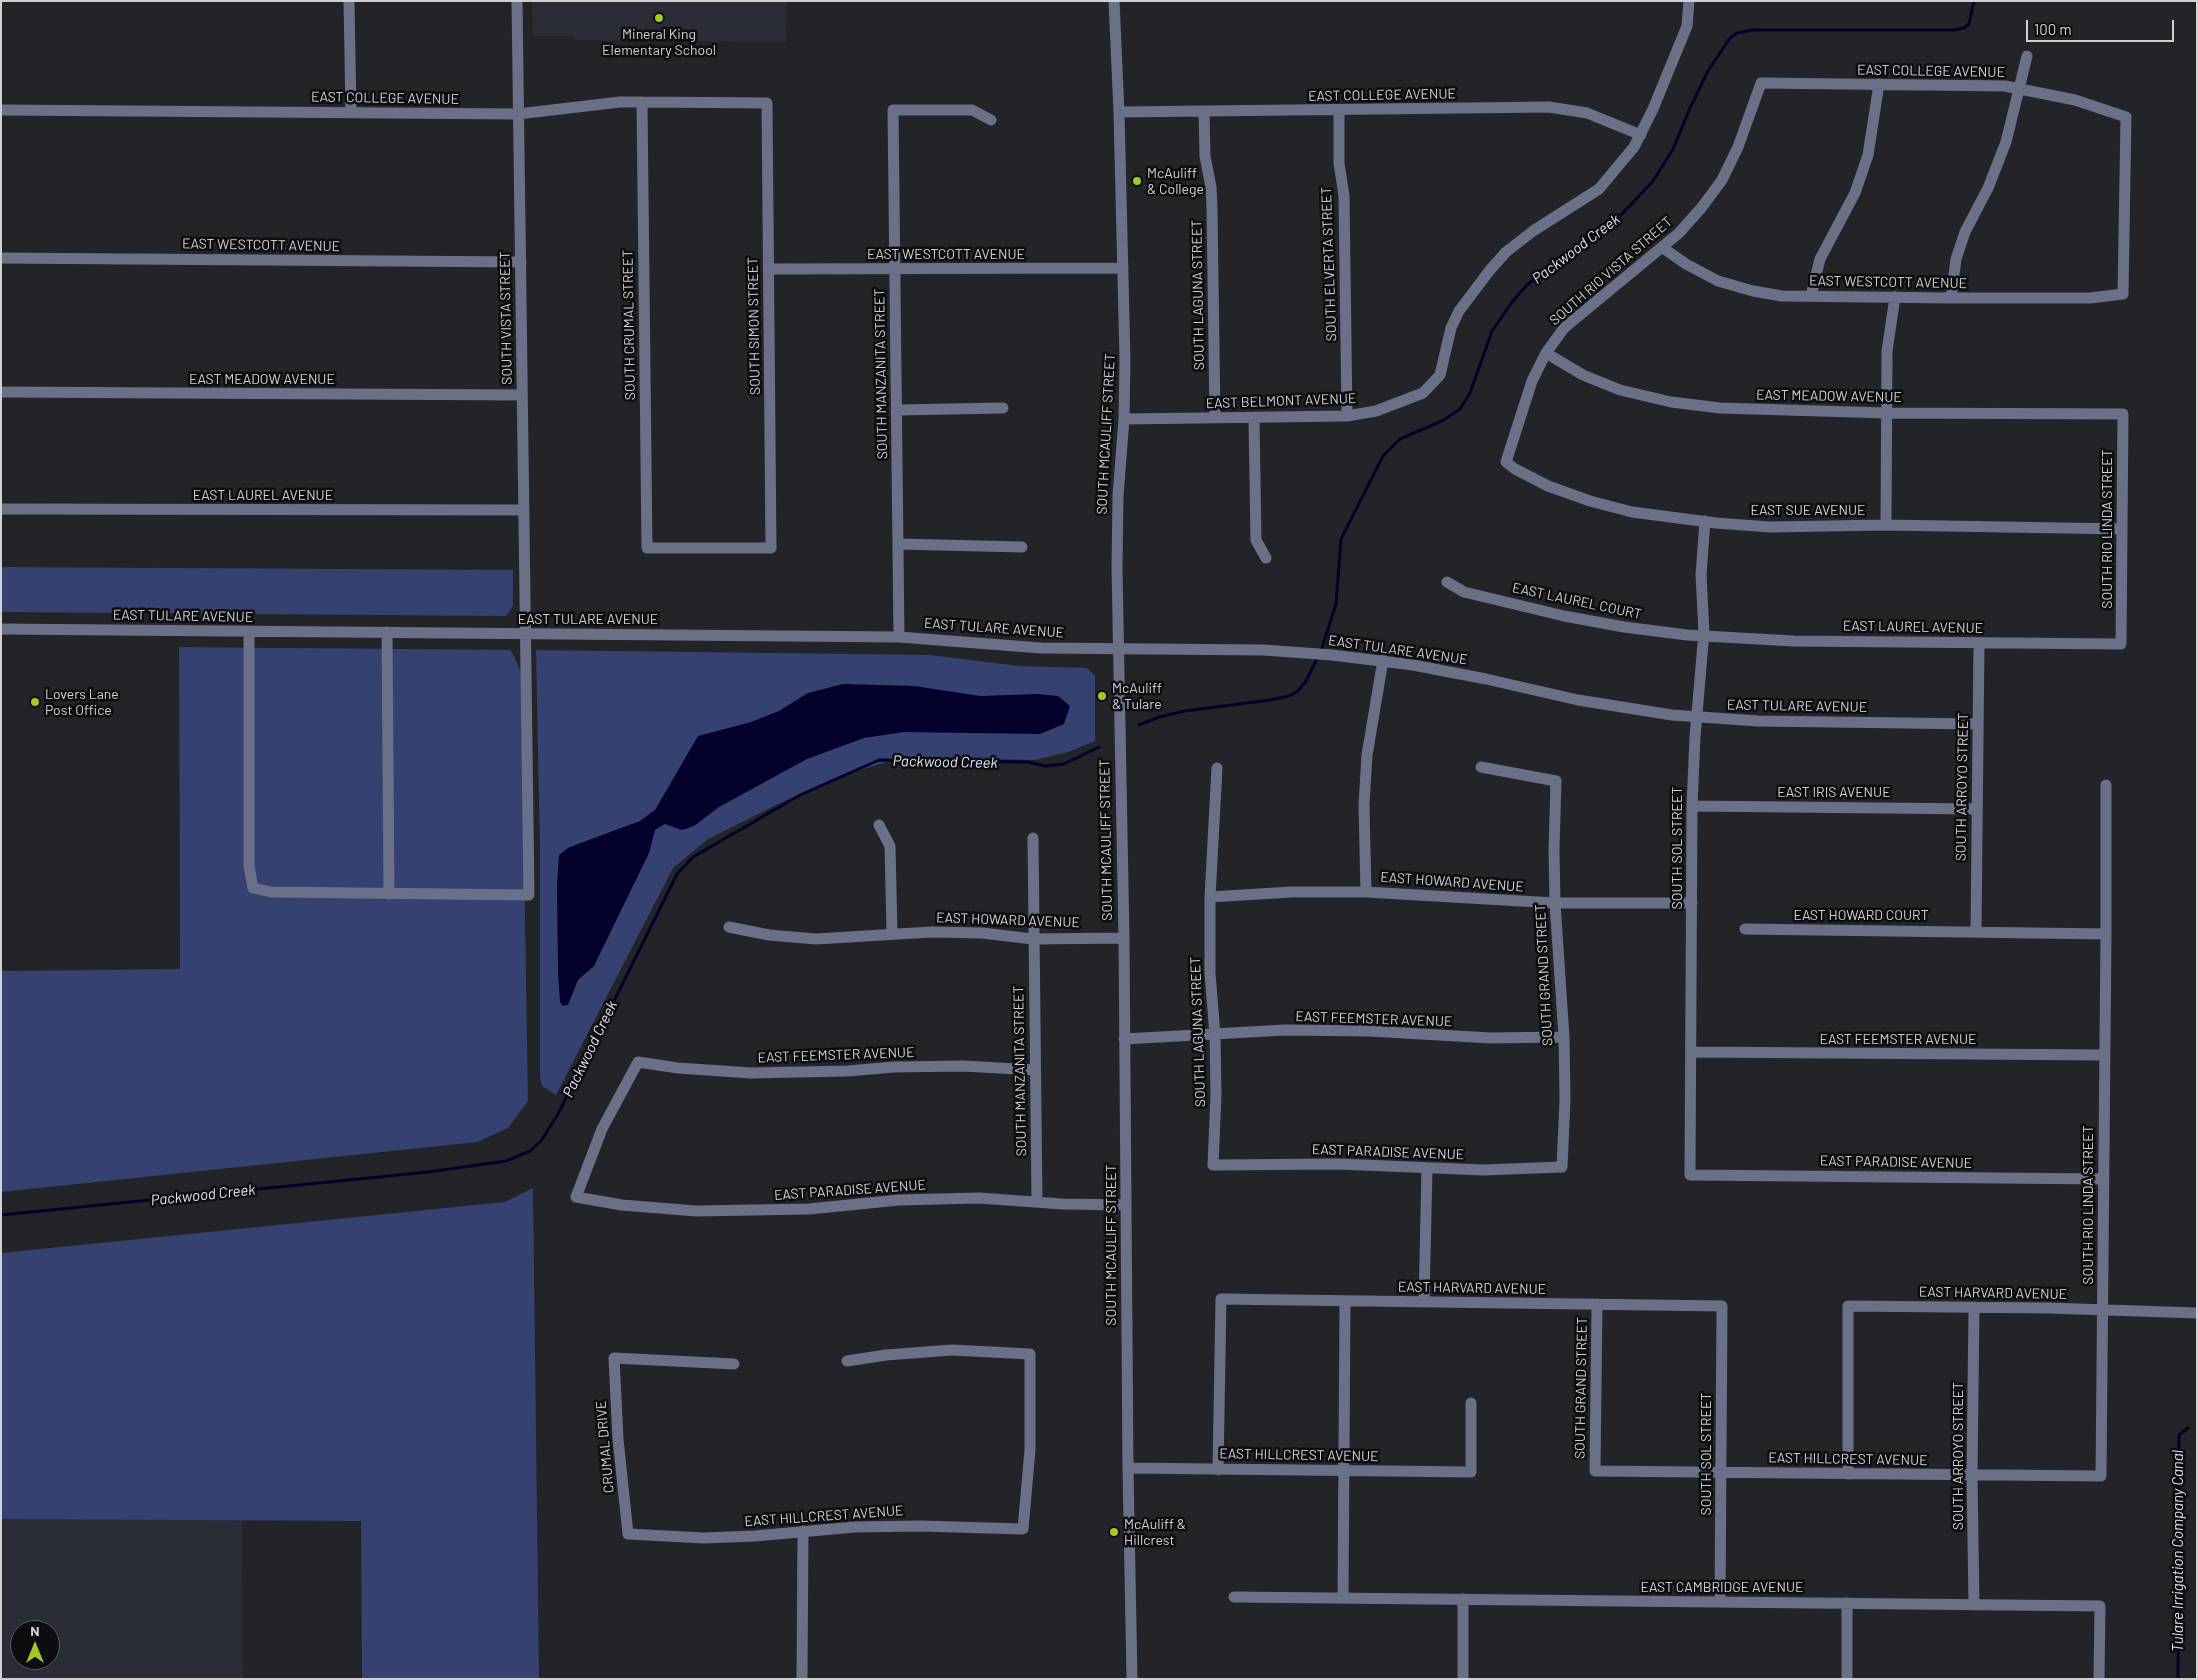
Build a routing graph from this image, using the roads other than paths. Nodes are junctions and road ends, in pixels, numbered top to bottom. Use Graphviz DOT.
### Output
graph roads {
  1 [pos="349,1"];
  2 [pos="517,1"];
  3 [pos="1114,1"];
  4 [pos="1689,1"];
  5 [pos="2027,56"];
  6 [pos="1761,83"];
  7 [pos="1879,84"];
  8 [pos="2019,88"];
  9 [pos="642,102"];
  10 [pos="767,103"];
  11 [pos="1,110"];
  12 [pos="1339,111"];
  13 [pos="351,112"];
  14 [pos="1119,112"];
  15 [pos="1204,112"];
  16 [pos="518,114"];
  17 [pos="991,120"];
  18 [pos="1641,135"];
  19 [pos="1663,248"];
  20 [pos="1,258"];
  21 [pos="521,262"];
  22 [pos="1123,268"];
  23 [pos="895,269"];
  24 [pos="769,270"];
  25 [pos="2123,294"];
  26 [pos="1811,296"];
  27 [pos="1894,297"];
  28 [pos="1951,298"];
  29 [pos="1546,353"];
  30 [pos="1,392"];
  31 [pos="522,395"];
  32 [pos="1003,408"];
  33 [pos="896,410"];
  34 [pos="1886,412"];
  35 [pos="2122,414"];
  36 [pos="1348,416"];
  37 [pos="1215,418"];
  38 [pos="1254,418"];
  39 [pos="1124,419"];
  40 [pos="1506,462"];
  41 [pos="1,509"];
  42 [pos="524,510"];
  43 [pos="1705,522"];
  44 [pos="1886,525"];
  45 [pos="2122,530"];
  46 [pos="898,544"];
  47 [pos="1022,547"];
  48 [pos="771,548"];
  49 [pos="1266,558"];
  50 [pos="1447,582"];
  51 [pos="1,630"];
  52 [pos="248,632"];
  53 [pos="387,632"];
  54 [pos="526,634"];
  55 [pos="898,637"];
  56 [pos="1704,637"];
  57 [pos="1979,643"];
  58 [pos="2122,644"];
  59 [pos="1118,649"];
  60 [pos="1383,660"];
  61 [pos="1696,718"];
  62 [pos="1978,724"];
  63 [pos="1480,767"];
  64 [pos="1217,768"];
  65 [pos="2106,785"];
  66 [pos="1692,806"];
  67 [pos="1977,809"];
  68 [pos="879,825"];
  69 [pos="1032,838"];
  70 [pos="1366,892"];
  71 [pos="389,894"];
  72 [pos="1210,897"];
  73 [pos="1555,903"];
  74 [pos="1692,903"];
  75 [pos="729,927"];
  76 [pos="1746,929"];
  77 [pos="1976,931"];
  78 [pos="892,934"];
  79 [pos="2106,934"];
  80 [pos="1124,938"];
  81 [pos="1033,939"];
  82 [pos="1215,1035"];
  83 [pos="1564,1037"];
  84 [pos="1124,1039"];
  85 [pos="1691,1052"];
  86 [pos="2104,1055"];
  87 [pos="1035,1070"];
  88 [pos="1213,1166"];
  89 [pos="1562,1167"];
  90 [pos="1427,1168"];
  91 [pos="1690,1175"];
  92 [pos="2102,1179"];
  93 [pos="576,1197"];
  94 [pos="1037,1202"];
  95 [pos="1126,1205"];
  96 [pos="1345,1301"];
  97 [pos="1424,1302"];
  98 [pos="1597,1304"];
  99 [pos="1722,1306"];
  100 [pos="1974,1307"];
  101 [pos="2104,1310"];
  102 [pos="2197,1313"];
  103 [pos="847,1361"];
  104 [pos="734,1364"];
  105 [pos="1471,1403"];
  106 [pos="1128,1468"];
  107 [pos="1218,1470"];
  108 [pos="1345,1471"];
  109 [pos="1596,1472"];
  110 [pos="1721,1473"];
  111 [pos="1848,1474"];
  112 [pos="1972,1476"];
  113 [pos="2101,1476"];
  114 [pos="803,1531"];
  115 [pos="628,1534"];
  116 [pos="1234,1597"];
  117 [pos="1344,1598"];
  118 [pos="1463,1599"];
  119 [pos="1720,1602"];
  120 [pos="1847,1603"];
  121 [pos="1974,1605"];
  122 [pos="802,1679"];
  123 [pos="1132,1679"];
  124 [pos="1463,1679"];
  125 [pos="1847,1679"];
  126 [pos="2099,1679"];
  1 -- 13 [label="street"];
  2 -- 16 [label="street, SOUTH VISTA STREET"];
  3 -- 14 [label="street, SOUTH MCAULIFF STREET"];
  4 -- 18 [label="street"];
  5 -- 8 [label="street"];
  6 -- 7 [label="street, EAST COLLEGE AVENUE"];
  6 -- 19 [label="street, SOUTH RIO VISTA STREET"];
  7 -- 8 [label="street, EAST COLLEGE AVENUE"];
  7 -- 26 [label="street"];
  8 -- 25 [label="street, EAST COLLEGE AVENUE"];
  8 -- 28 [label="street"];
  9 -- 10 [label="street, EAST COLLEGE AVENUE"];
  9 -- 16 [label="street, EAST COLLEGE AVENUE"];
  9 -- 48 [label="street, SOUTH CRUMAL STREET"];
  10 -- 24 [label="street, SOUTH SIMON STREET"];
  11 -- 13 [label="street, EAST COLLEGE AVENUE"];
  12 -- 15 [label="street, EAST COLLEGE AVENUE"];
  12 -- 18 [label="street, EAST COLLEGE AVENUE"];
  12 -- 36 [label="street, SOUTH ELVERTA STREET"];
  13 -- 16 [label="street, EAST COLLEGE AVENUE"];
  14 -- 15 [label="street, EAST COLLEGE AVENUE"];
  14 -- 22 [label="street, SOUTH MCAULIFF STREET"];
  15 -- 37 [label="street, SOUTH LAGUNA STREET"];
  16 -- 21 [label="street, SOUTH VISTA STREET"];
  17 -- 23 [label="street, SOUTH MANZANITA STREET"];
  18 -- 36 [label="street, EAST BELMONT AVENUE"];
  19 -- 26 [label="street, EAST WESTCOTT AVENUE"];
  19 -- 29 [label="street, SOUTH RIO VISTA STREET"];
  20 -- 21 [label="street, EAST WESTCOTT AVENUE"];
  21 -- 31 [label="street, SOUTH VISTA STREET"];
  22 -- 23 [label="street, EAST WESTCOTT AVENUE"];
  22 -- 39 [label="street, SOUTH MCAULIFF STREET"];
  23 -- 24 [label="street, EAST WESTCOTT AVENUE"];
  23 -- 33 [label="street, SOUTH MANZANITA STREET"];
  24 -- 48 [label="street, SOUTH SIMON STREET"];
  25 -- 28 [label="street, EAST WESTCOTT AVENUE"];
  26 -- 27 [label="street, EAST WESTCOTT AVENUE"];
  27 -- 28 [label="street, EAST WESTCOTT AVENUE"];
  27 -- 34 [label="street"];
  29 -- 34 [label="street, EAST MEADOW AVENUE"];
  29 -- 40 [label="street, SOUTH RIO VISTA STREET"];
  30 -- 31 [label="street, EAST MEADOW AVENUE"];
  31 -- 42 [label="street, SOUTH VISTA STREET"];
  32 -- 33 [label="street"];
  33 -- 46 [label="street, SOUTH MANZANITA STREET"];
  34 -- 35 [label="street, EAST MEADOW AVENUE"];
  34 -- 44 [label="street"];
  35 -- 45 [label="street, SOUTH RIO LINDA STREET"];
  36 -- 38 [label="street, EAST BELMONT AVENUE"];
  37 -- 38 [label="street, EAST BELMONT AVENUE"];
  37 -- 39 [label="street, EAST BELMONT AVENUE"];
  38 -- 49 [label="street"];
  39 -- 59 [label="street, SOUTH MCAULIFF STREET"];
  40 -- 43 [label="street, EAST SUE AVENUE"];
  41 -- 42 [label="street, EAST LAUREL AVENUE"];
  42 -- 54 [label="street, SOUTH VISTA STREET"];
  43 -- 44 [label="street, EAST SUE AVENUE"];
  43 -- 56 [label="street, SOUTH SOL STREET"];
  44 -- 45 [label="street, EAST SUE AVENUE"];
  45 -- 58 [label="street, SOUTH RIO LINDA STREET"];
  46 -- 47 [label="street"];
  46 -- 55 [label="street, SOUTH MANZANITA STREET"];
  50 -- 56 [label="street, EAST LAUREL COURT"];
  51 -- 52 [label="street, EAST TULARE AVENUE"];
  52 -- 53 [label="street, EAST TULARE AVENUE"];
  52 -- 71 [label="street"];
  53 -- 54 [label="street, EAST TULARE AVENUE"];
  53 -- 71 [label="street"];
  54 -- 55 [label="street, EAST TULARE AVENUE"];
  54 -- 71 [label="street, SOUTH VISTA STREET"];
  55 -- 59 [label="street, EAST TULARE AVENUE"];
  56 -- 57 [label="street, EAST LAUREL AVENUE"];
  56 -- 61 [label="street, SOUTH SOL STREET"];
  57 -- 58 [label="street, EAST LAUREL AVENUE"];
  57 -- 62 [label="street, SOUTH ARROYO STREET"];
  59 -- 60 [label="street, EAST TULARE AVENUE"];
  59 -- 80 [label="street, SOUTH MCAULIFF STREET"];
  60 -- 61 [label="street, EAST TULARE AVENUE"];
  60 -- 70 [label="street"];
  61 -- 62 [label="street, EAST TULARE AVENUE"];
  61 -- 66 [label="street, SOUTH SOL STREET"];
  62 -- 67 [label="street, SOUTH ARROYO STREET"];
  63 -- 73 [label="street, SOUTH GRAND STREET"];
  64 -- 72 [label="street, SOUTH LAGUNA STREET"];
  65 -- 79 [label="street, SOUTH RIO LINDA STREET"];
  66 -- 67 [label="street, EAST IRIS AVENUE"];
  66 -- 74 [label="street, SOUTH SOL STREET"];
  67 -- 77 [label="street, SOUTH ARROYO STREET"];
  68 -- 78 [label="street"];
  69 -- 81 [label="street, SOUTH MANZANITA STREET"];
  70 -- 72 [label="street, EAST HOWARD AVENUE"];
  70 -- 73 [label="street, EAST HOWARD AVENUE"];
  72 -- 82 [label="street, SOUTH LAGUNA STREET"];
  73 -- 74 [label="street, EAST HOWARD AVENUE"];
  73 -- 83 [label="street, SOUTH GRAND STREET"];
  74 -- 85 [label="street, SOUTH SOL STREET"];
  75 -- 78 [label="street"];
  76 -- 77 [label="street, EAST HOWARD COURT"];
  77 -- 79 [label="street"];
  78 -- 81 [label="street, EAST HOWARD AVENUE"];
  79 -- 86 [label="street, SOUTH RIO LINDA STREET"];
  80 -- 81 [label="street, EAST HOWARD AVENUE"];
  80 -- 84 [label="street, SOUTH MCAULIFF STREET"];
  81 -- 87 [label="street, SOUTH MANZANITA STREET"];
  82 -- 83 [label="street, EAST FEEMSTER AVENUE"];
  82 -- 84 [label="street, EAST FEEMSTER AVENUE"];
  82 -- 88 [label="street, SOUTH LAGUNA STREET"];
  83 -- 89 [label="street, SOUTH GRAND STREET"];
  84 -- 95 [label="street, SOUTH MCAULIFF STREET"];
  85 -- 86 [label="street, EAST FEEMSTER AVENUE"];
  85 -- 91 [label="street, SOUTH SOL STREET"];
  86 -- 92 [label="street, SOUTH RIO LINDA STREET"];
  87 -- 93 [label="street, EAST FEEMSTER AVENUE"];
  87 -- 94 [label="street, SOUTH MANZANITA STREET"];
  88 -- 90 [label="street, EAST PARADISE AVENUE"];
  89 -- 90 [label="street, EAST PARADISE AVENUE"];
  90 -- 97 [label="street"];
  91 -- 92 [label="street, EAST PARADISE AVENUE"];
  92 -- 101 [label="street, SOUTH RIO LINDA STREET"];
  93 -- 94 [label="street, EAST PARADISE AVENUE"];
  94 -- 95 [label="street, EAST PARADISE AVENUE"];
  95 -- 106 [label="street, SOUTH MCAULIFF STREET"];
  96 -- 97 [label="street, EAST HARVARD AVENUE"];
  96 -- 107 [label="street, EAST HARVARD AVENUE"];
  96 -- 108 [label="street"];
  97 -- 98 [label="street, EAST HARVARD AVENUE"];
  98 -- 99 [label="street, EAST HARVARD AVENUE"];
  98 -- 109 [label="street, SOUTH GRAND STREET"];
  99 -- 110 [label="street, SOUTH SOL STREET"];
  100 -- 101 [label="street, EAST HARVARD AVENUE"];
  100 -- 111 [label="street, EAST HARVARD AVENUE"];
  100 -- 112 [label="street, SOUTH ARROYO STREET"];
  101 -- 102 [label="street, EAST HARVARD AVENUE"];
  101 -- 113 [label="street, SOUTH RIO LINDA STREET"];
  103 -- 114 [label="street, EAST HILLCREST AVENUE"];
  104 -- 115 [label="street, CRUMAL DRIVE"];
  105 -- 108 [label="street, EAST HILLCREST AVENUE"];
  106 -- 107 [label="street, EAST HILLCREST AVENUE"];
  106 -- 123 [label="street, SOUTH MCAULIFF STREET"];
  107 -- 108 [label="street, EAST HILLCREST AVENUE"];
  108 -- 117 [label="street"];
  109 -- 110 [label="street, EAST HILLCREST AVENUE"];
  110 -- 111 [label="street, EAST HILLCREST AVENUE"];
  110 -- 119 [label="street, SOUTH SOL STREET"];
  111 -- 112 [label="street, EAST HILLCREST AVENUE"];
  112 -- 113 [label="street, EAST HILLCREST AVENUE"];
  112 -- 121 [label="street, SOUTH ARROYO STREET"];
  114 -- 115 [label="street, EAST HILLCREST AVENUE"];
  114 -- 122 [label="street"];
  116 -- 117 [label="street, EAST CAMBRIDGE AVENUE"];
  117 -- 118 [label="street, EAST CAMBRIDGE AVENUE"];
  118 -- 119 [label="street, EAST CAMBRIDGE AVENUE"];
  118 -- 124 [label="street"];
  119 -- 120 [label="street, EAST CAMBRIDGE AVENUE"];
  120 -- 121 [label="street, EAST CAMBRIDGE AVENUE"];
  120 -- 125 [label="street"];
  121 -- 126 [label="street, EAST CAMBRIDGE AVENUE"];
}
